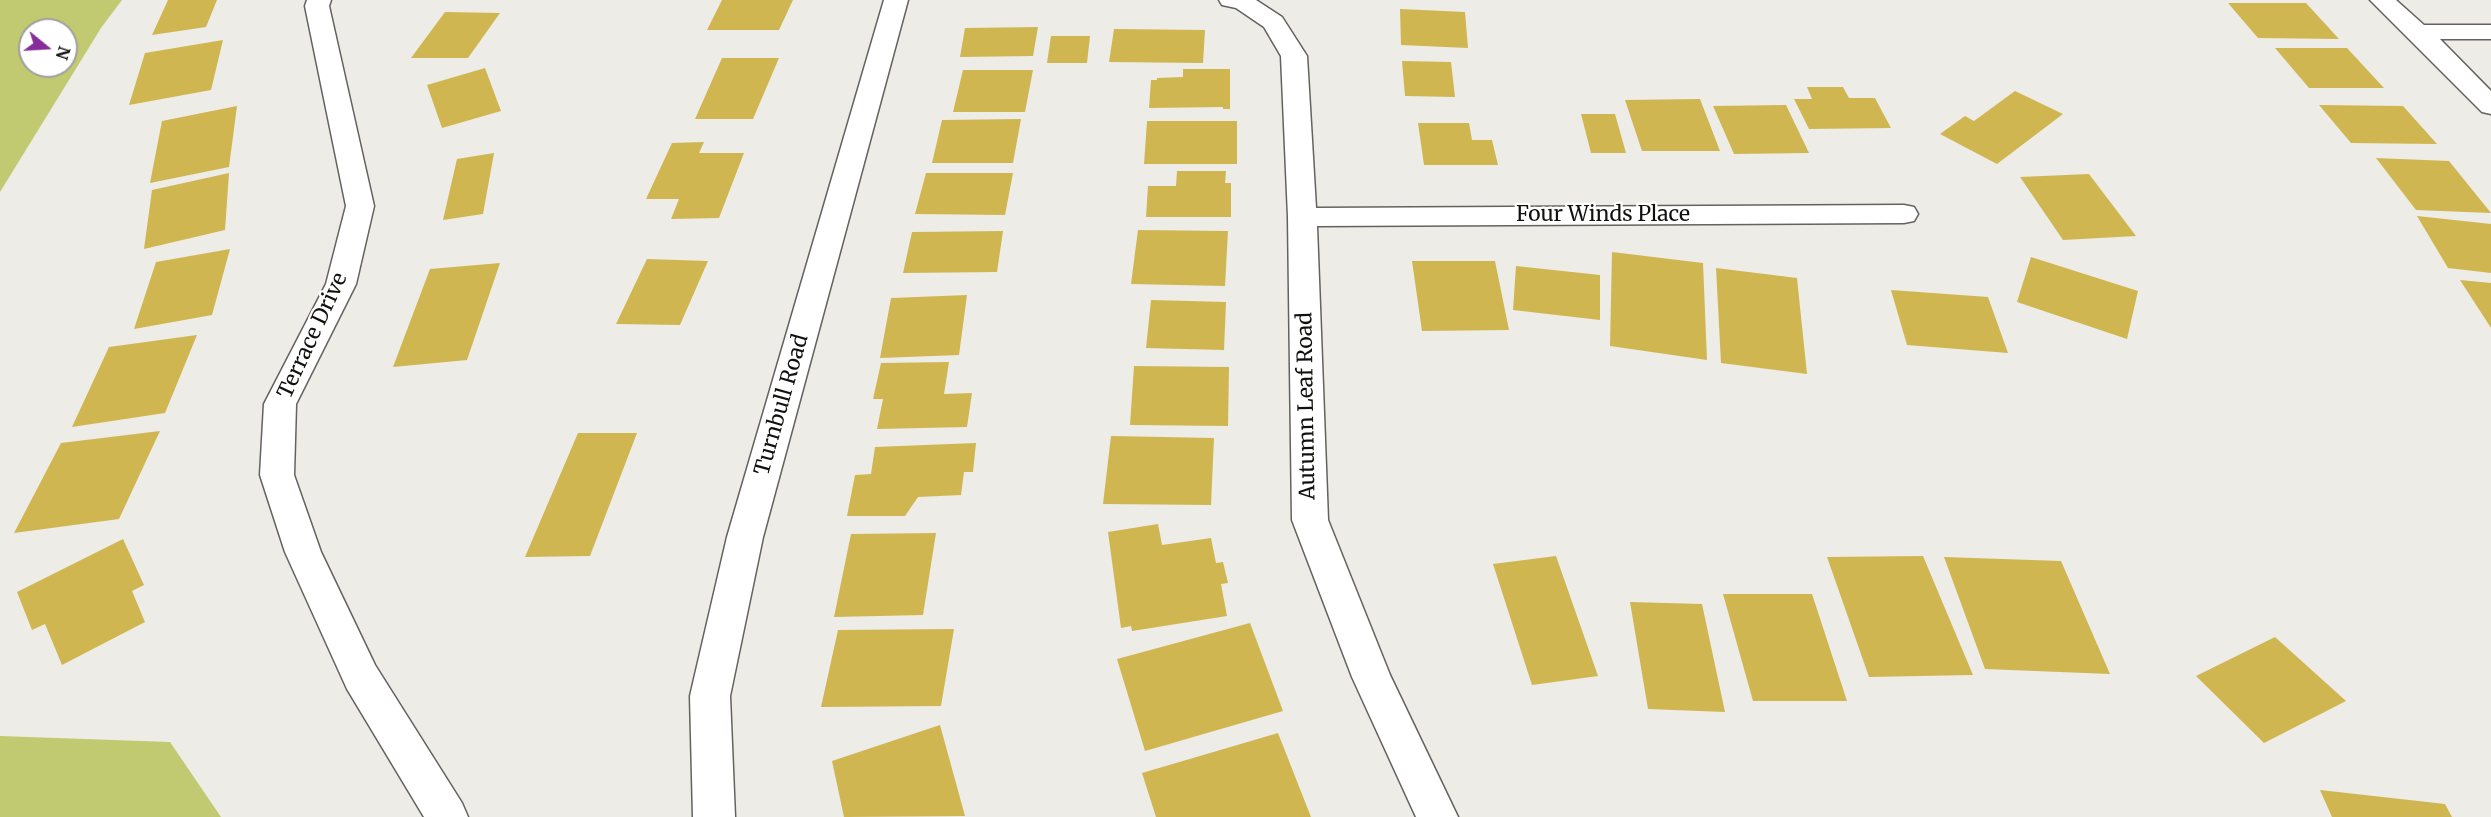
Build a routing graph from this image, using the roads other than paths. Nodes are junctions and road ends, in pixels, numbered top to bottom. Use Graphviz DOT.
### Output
graph roads {
  1 [pos="319,0"];
  2 [pos="896,0"];
  3 [pos="1231,0"];
  4 [pos="2382,0"];
  5 [pos="2418,32"];
  6 [pos="2491,32"];
  7 [pos="2491,106"];
  8 [pos="1904,214"];
  9 [pos="1302,216"];
  10 [pos="447,817"];
  11 [pos="714,817"];
  12 [pos="1437,817"];
  1 -- 10 [label="street, Terrace Drive"];
  2 -- 11 [label="street, Turnbull Road"];
  3 -- 9 [label="street, Autumn Leaf Road"];
  4 -- 5 [label="street"];
  5 -- 6 [label="street"];
  5 -- 7 [label="street"];
  8 -- 9 [label="street, Four Winds Place"];
  9 -- 12 [label="street, Autumn Leaf Road"];
}
